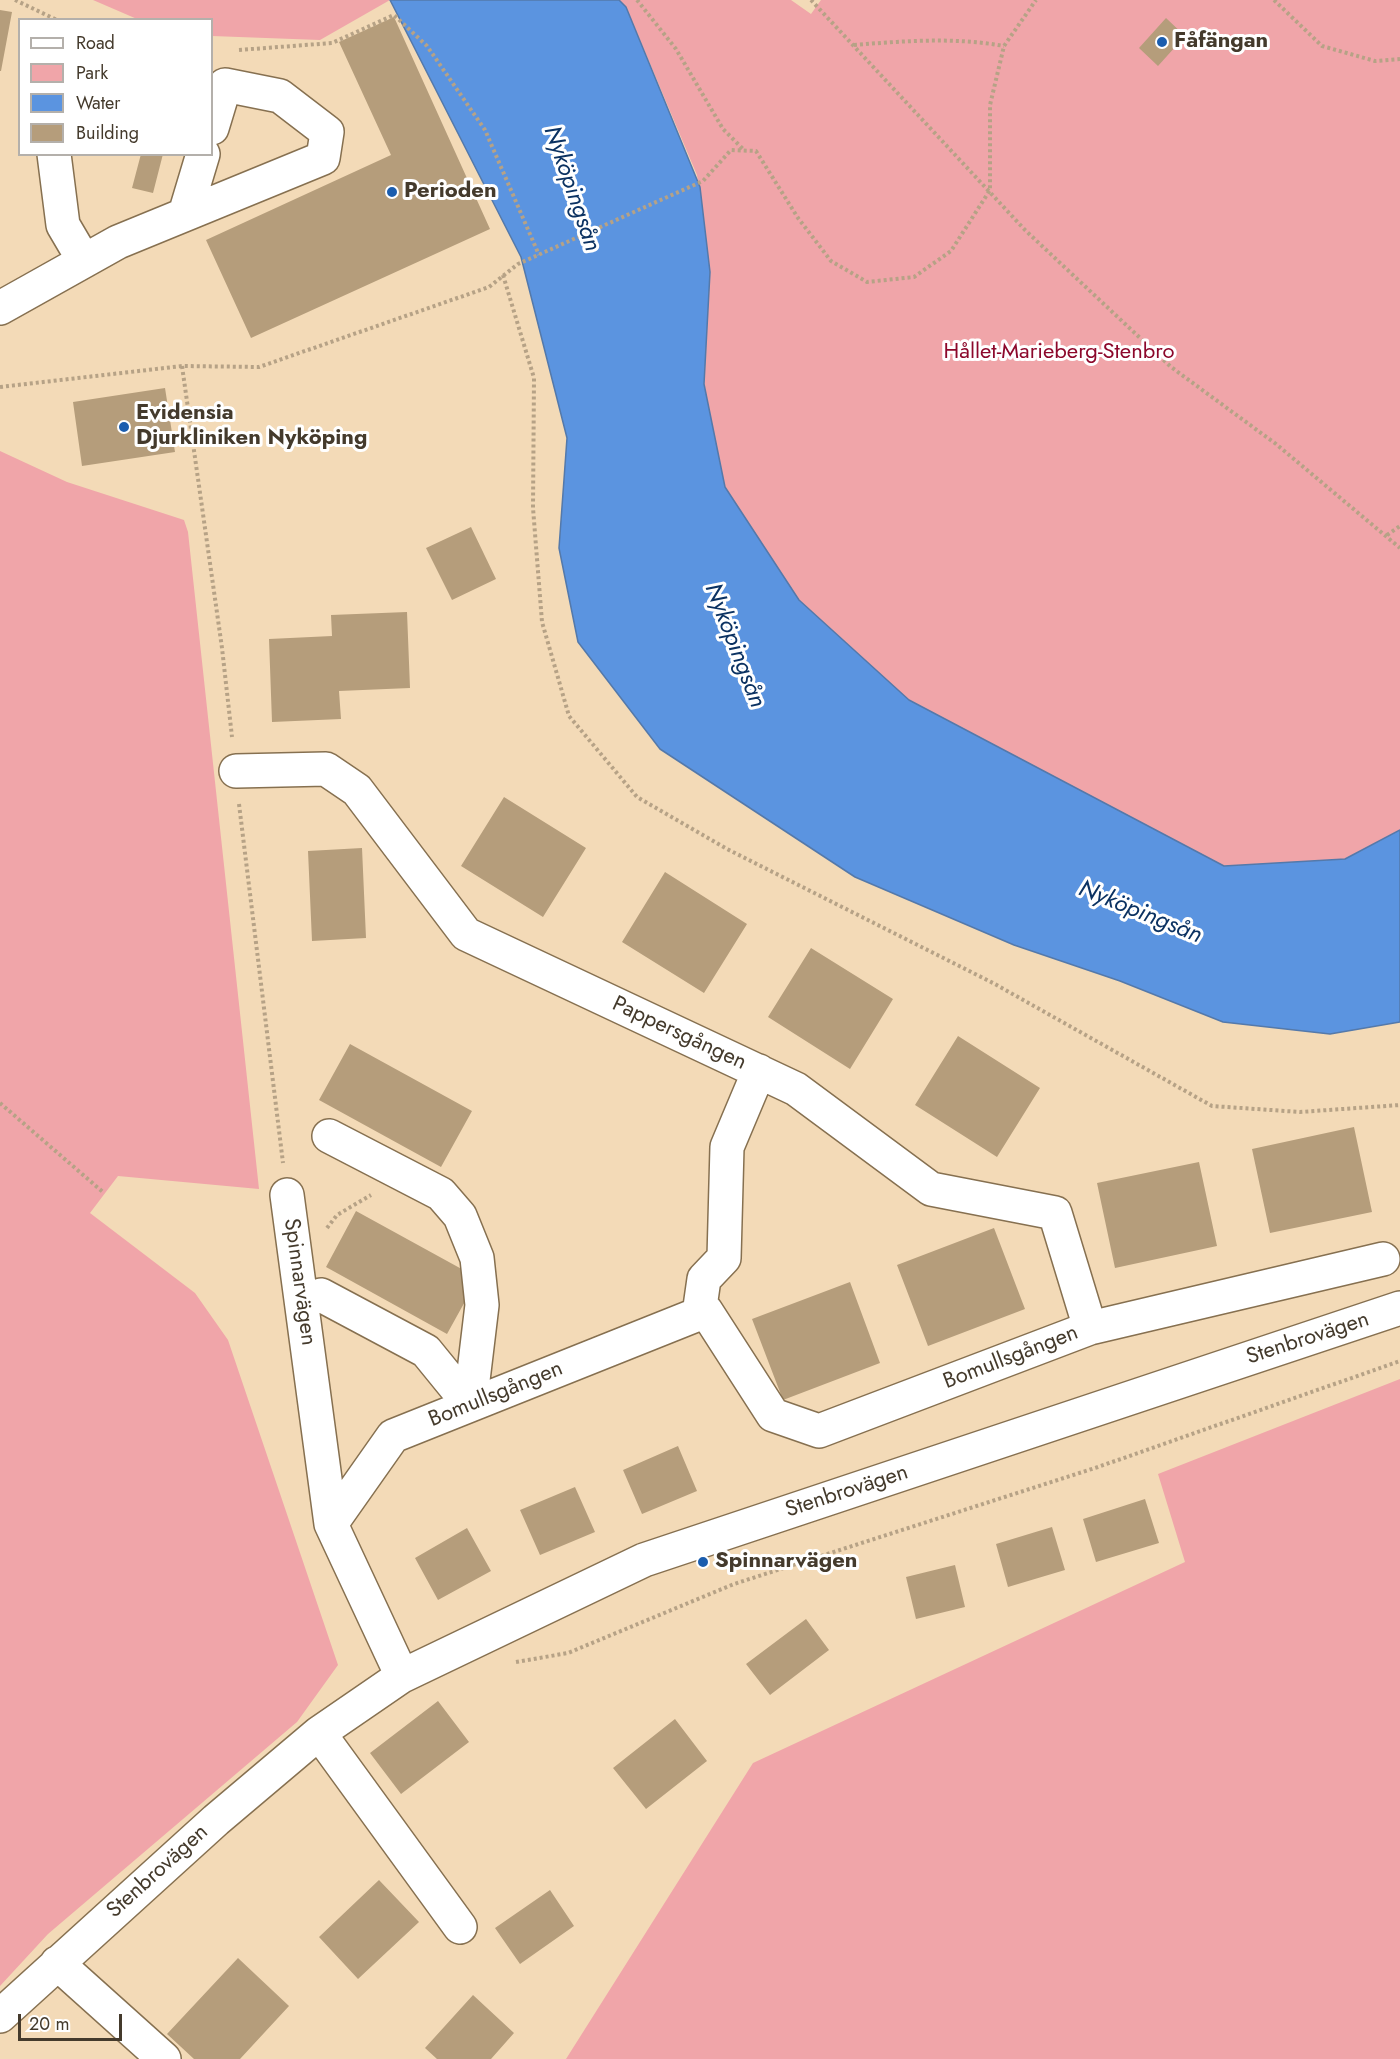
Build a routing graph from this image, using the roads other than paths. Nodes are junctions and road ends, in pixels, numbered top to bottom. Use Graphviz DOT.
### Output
graph roads {
  1 [pos="213,125"];
  2 [pos="54,156"];
  3 [pos="202,156"];
  4 [pos="186,213"];
  5 [pos="83,259"];
  6 [pos="0,308"];
  7 [pos="236,771"];
  8 [pos="759,1071"];
  9 [pos="329,1136"];
  10 [pos="287,1196"];
  11 [pos="1383,1259"];
  12 [pos="321,1295"];
  13 [pos="1400,1308"];
  14 [pos="699,1314"];
  15 [pos="1090,1328"];
  16 [pos="470,1405"];
  17 [pos="331,1524"];
  18 [pos="402,1676"];
  19 [pos="319,1733"];
  20 [pos="460,1927"];
  21 [pos="57,1963"];
  22 [pos="0,2016"];
  23 [pos="164,2059"];
  1 -- 4 [label="street"];
  2 -- 5 [label="street"];
  3 -- 4 [label="street"];
  4 -- 5 [label="street"];
  5 -- 6 [label="street"];
  7 -- 8 [label="street, Pappersgången"];
  8 -- 14 [label="street"];
  8 -- 15 [label="street, Pappersgången"];
  9 -- 16 [label="street"];
  10 -- 17 [label="street, Spinnarvägen"];
  11 -- 15 [label="street, Bomullsgången"];
  12 -- 16 [label="street"];
  13 -- 18 [label="street, Stenbrovägen"];
  14 -- 15 [label="street, Bomullsgången"];
  14 -- 16 [label="street, Bomullsgången"];
  16 -- 17 [label="street, Bomullsgången"];
  17 -- 18 [label="street, Spinnarvägen"];
  18 -- 19 [label="street, Stenbrovägen"];
  19 -- 20 [label="street"];
  19 -- 21 [label="street, Stenbrovägen"];
  21 -- 22 [label="street, Stenbrovägen"];
  21 -- 23 [label="street"];
}
